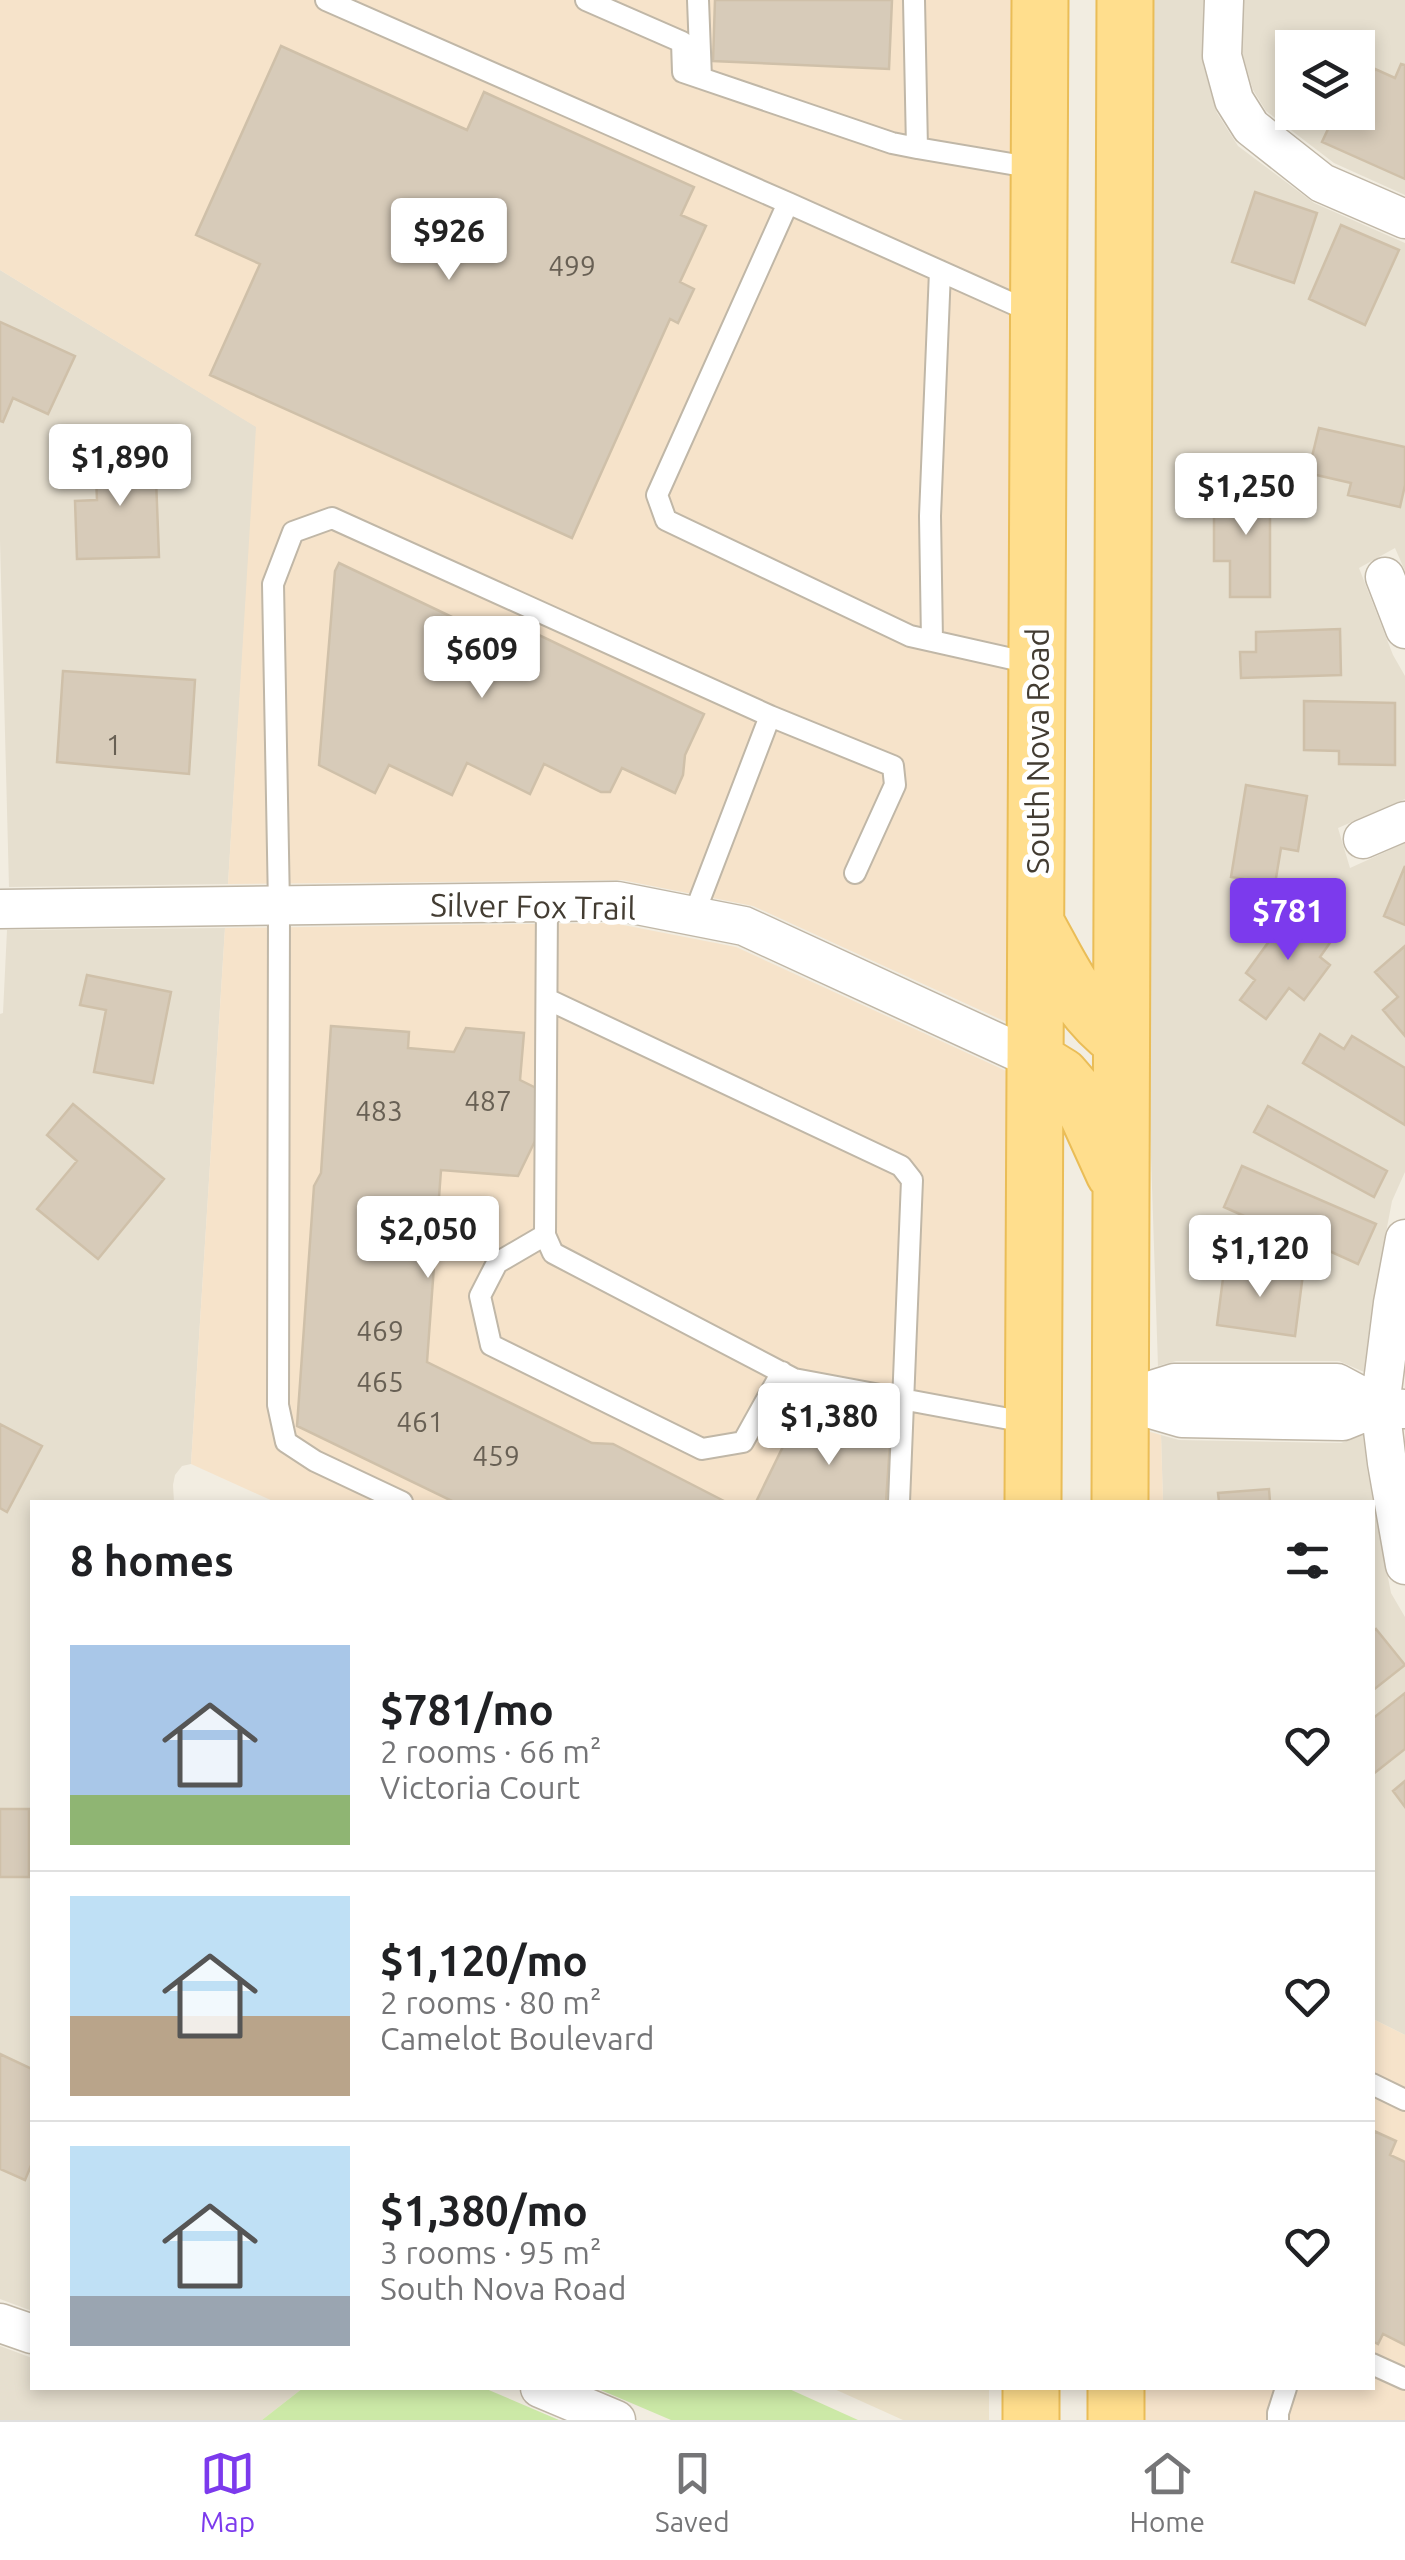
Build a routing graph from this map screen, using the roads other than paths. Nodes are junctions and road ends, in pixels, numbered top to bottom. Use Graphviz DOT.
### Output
graph roads {
  1 [pos="326,0"];
  2 [pos="586,0"];
  3 [pos="698,0"];
  4 [pos="914,0"];
  5 [pos="1040,0"];
  6 [pos="1125,0"];
  7 [pos="1224,0"];
  8 [pos="701,78"];
  9 [pos="917,148"];
  10 [pos="1038,168"];
  11 [pos="788,203"];
  12 [pos="1405,219"];
  13 [pos="940,271"];
  14 [pos="1038,314"];
  15 [pos="1385,576"];
  16 [pos="1405,629"];
  17 [pos="932,641"];
  18 [pos="1037,665"];
  19 [pos="770,716"];
  20 [pos="1405,820"];
  21 [pos="1363,840"];
  22 [pos="855,873"];
  23 [pos="547,902"];
  24 [pos="279,906"];
  25 [pos="0,908"];
  26 [pos="693,916"];
  27 [pos="1036,922"];
  28 [pos="547,999"];
  29 [pos="1121,1041"];
  30 [pos="1035,1060"];
  31 [pos="1121,1189"];
  32 [pos="546,1235"];
  33 [pos="1405,1239"];
  34 [pos="782,1372"];
  35 [pos="1120,1400"];
  36 [pos="904,1401"];
  37 [pos="1393,1408"];
  38 [pos="1033,1424"];
  39 [pos="398,1500"];
  40 [pos="899,1500"];
  41 [pos="1033,1500"];
  42 [pos="1120,1500"];
  43 [pos="1405,1565"];
  44 [pos="1375,2085"];
  45 [pos="1405,2100"];
  46 [pos="0,2323"];
  47 [pos="30,2333"];
  48 [pos="1375,2365"];
  49 [pos="1405,2379"];
  50 [pos="545,2390"];
  51 [pos="1031,2390"];
  52 [pos="1116,2390"];
  53 [pos="1285,2390"];
  54 [pos="616,2420"];
  55 [pos="1031,2420"];
  56 [pos="1116,2420"];
  57 [pos="1278,2420"];
  1 -- 11 [label="lane"];
  2 -- 8 [label="lane"];
  3 -- 8 [label="lane"];
  4 -- 9 [label="lane"];
  5 -- 10 [label="main road, South Nova Road"];
  6 -- 29 [label="main road"];
  7 -- 12 [label="street"];
  8 -- 9 [label="lane"];
  9 -- 10 [label="lane"];
  10 -- 14 [label="main road, South Nova Road"];
  11 -- 13 [label="lane"];
  11 -- 17 [label="lane"];
  13 -- 14 [label="lane"];
  13 -- 17 [label="lane"];
  14 -- 18 [label="main road, South Nova Road"];
  15 -- 16 [label="street"];
  17 -- 18 [label="lane"];
  18 -- 27 [label="main road, South Nova Road"];
  19 -- 22 [label="lane"];
  19 -- 24 [label="lane"];
  19 -- 26 [label="lane"];
  20 -- 21 [label="street"];
  23 -- 24 [label="street, Silver Fox Trail"];
  23 -- 26 [label="street, Silver Fox Trail"];
  23 -- 28 [label="lane"];
  24 -- 25 [label="street, Silver Fox Trail"];
  24 -- 39 [label="lane"];
  26 -- 30 [label="street, Silver Fox Trail"];
  27 -- 29 [label="main road"];
  27 -- 30 [label="main road, South Nova Road"];
  28 -- 32 [label="lane"];
  28 -- 36 [label="lane"];
  29 -- 31 [label="main road"];
  30 -- 31 [label="main road"];
  30 -- 38 [label="main road, South Nova Road"];
  31 -- 35 [label="main road"];
  32 -- 34 [label="lane"];
  32 -- 34 [label="lane"];
  33 -- 37 [label="street"];
  34 -- 36 [label="lane"];
  35 -- 37 [label="street"];
  35 -- 42 [label="main road"];
  36 -- 38 [label="lane"];
  36 -- 40 [label="lane"];
  37 -- 43 [label="street"];
  38 -- 41 [label="main road, South Nova Road"];
  44 -- 45 [label="lane"];
  46 -- 47 [label="street"];
  48 -- 49 [label="lane"];
  50 -- 54 [label="street"];
  51 -- 55 [label="main road"];
  52 -- 56 [label="main road"];
  53 -- 57 [label="lane"];
}
